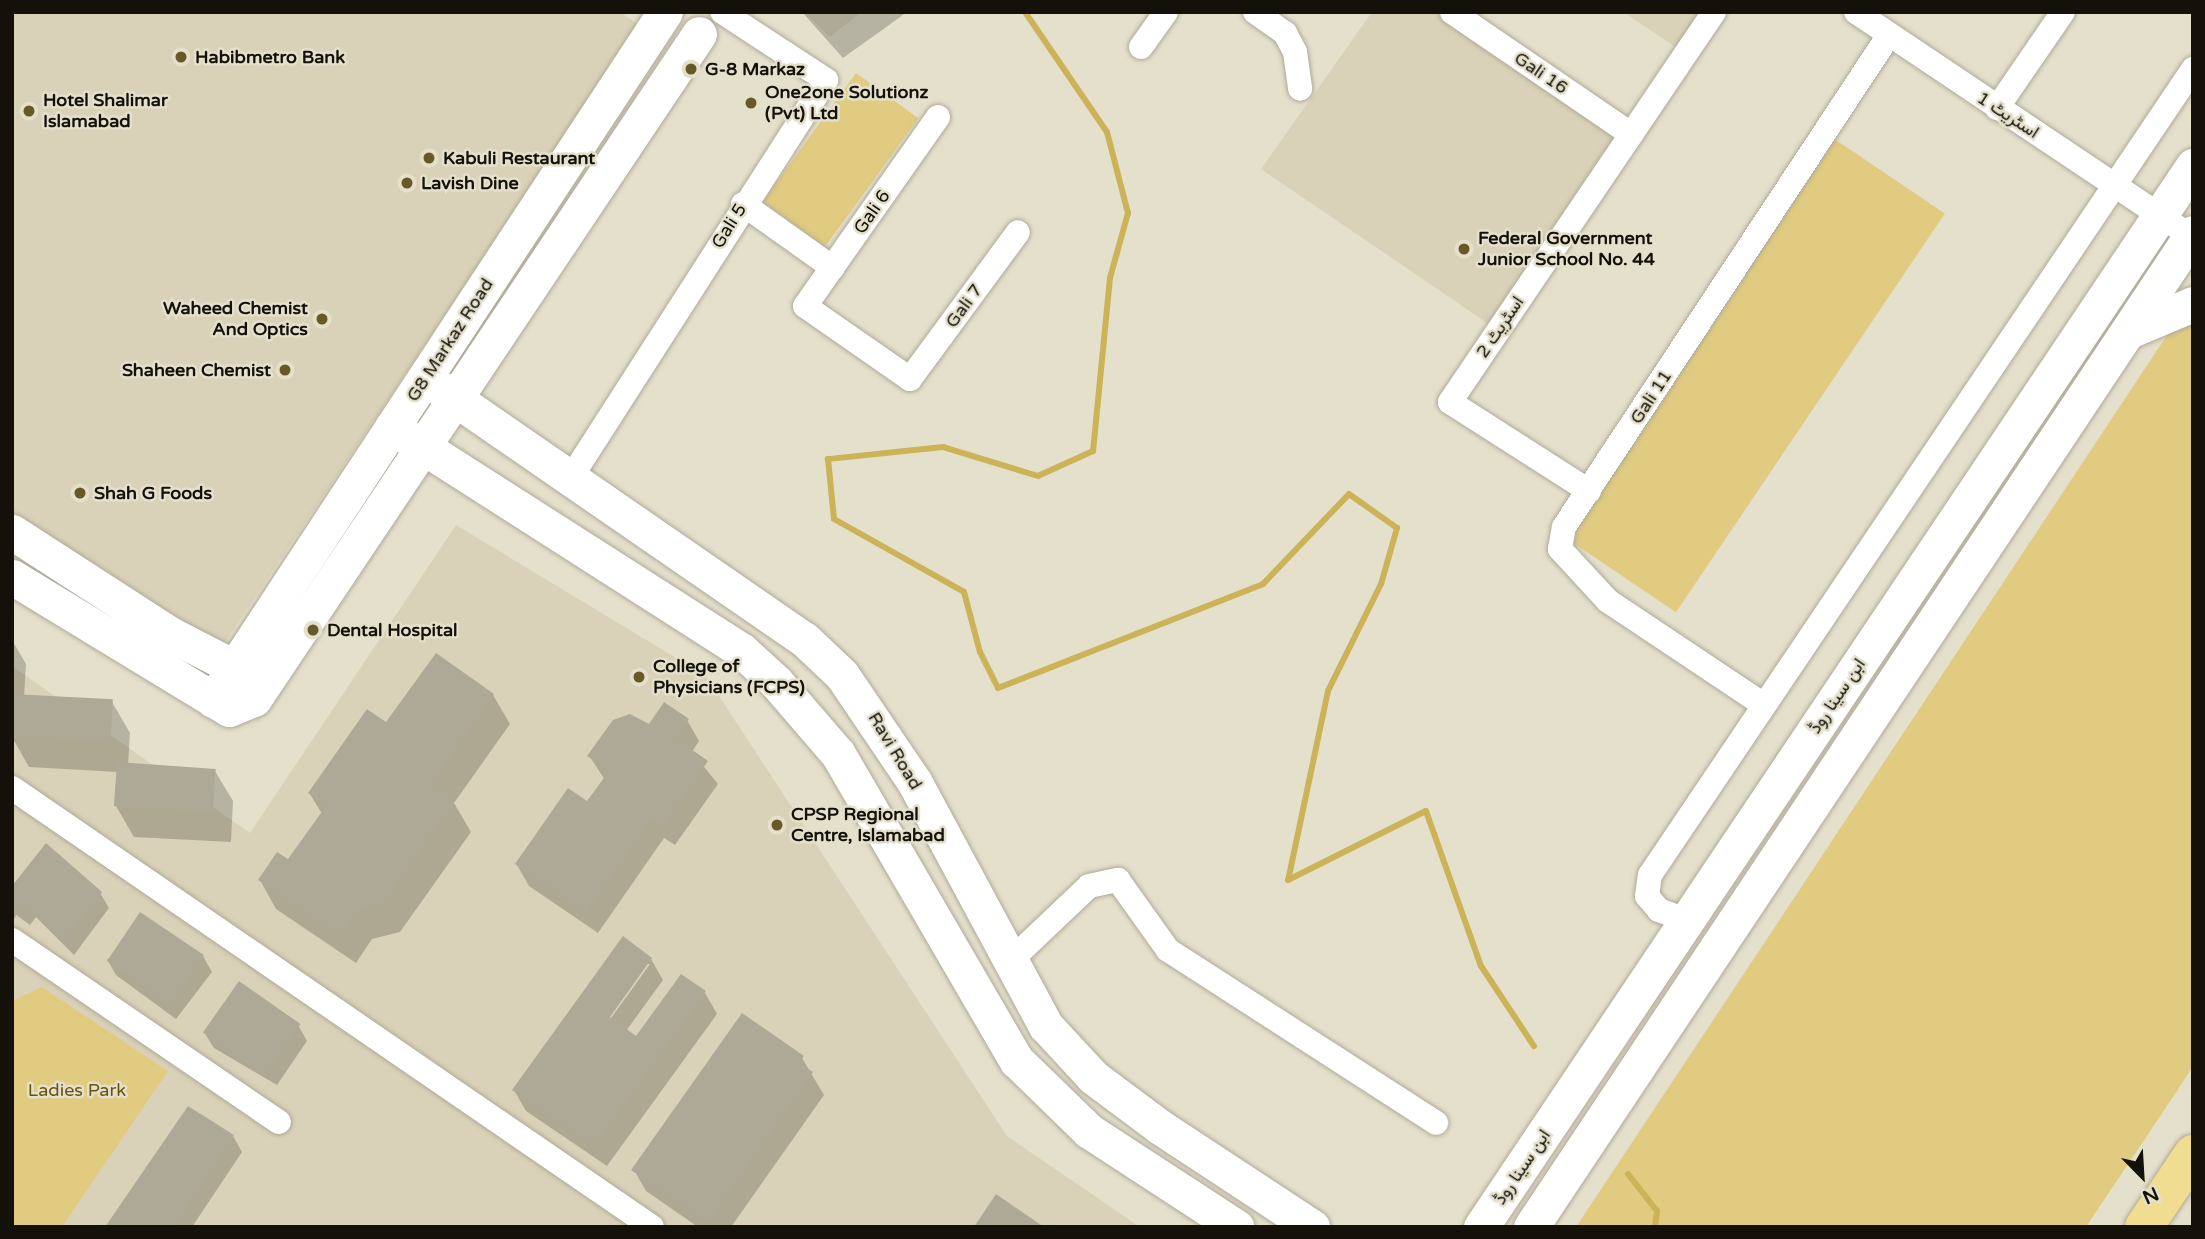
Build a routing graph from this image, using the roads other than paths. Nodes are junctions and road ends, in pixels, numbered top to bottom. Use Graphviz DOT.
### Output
graph roads {
  1 [pos="667,12"];
  2 [pos="1166,12"];
  3 [pos="1255,12"];
  4 [pos="1452,12"];
  5 [pos="1714,12"];
  6 [pos="2063,12"];
  7 [pos="1861,13"];
  8 [pos="712,19"];
  9 [pos="1484,21"];
  10 [pos="1889,35"];
  11 [pos="1141,47"];
  12 [pos="2193,69"];
  13 [pos="1300,89"];
  14 [pos="1997,108"];
  15 [pos="938,117"];
  16 [pos="1631,134"];
  17 [pos="2193,166"];
  18 [pos="2114,184"];
  19 [pos="743,204"];
  20 [pos="2160,215"];
  21 [pos="1018,232"];
  22 [pos="2192,236"];
  23 [pos="833,268"];
  24 [pos="2193,304"];
  25 [pos="805,306"];
  26 [pos="2126,332"];
  27 [pos="425,378"];
  28 [pos="458,400"];
  29 [pos="393,427"];
  30 [pos="423,449"];
  31 [pos="570,479"];
  32 [pos="1590,491"];
  33 [pos="12,532"];
  34 [pos="12,577"];
  35 [pos="234,668"];
  36 [pos="268,684"];
  37 [pos="213,700"];
  38 [pos="1761,703"];
  39 [pos="12,788"];
  40 [pos="1686,920"];
  41 [pos="12,940"];
  42 [pos="1009,962"];
  43 [pos="279,1122"];
  44 [pos="1436,1123"];
  45 [pos="2193,1154"];
  46 [pos="652,1227"];
  47 [pos="1236,1227"];
  48 [pos="1312,1227"];
  49 [pos="1481,1227"];
  50 [pos="1531,1227"];
  51 [pos="2144,1227"];
  1 -- 8 [label="street"];
  1 -- 27 [label="street, G8 Markaz Road"];
  2 -- 11 [label="street"];
  3 -- 13 [label="street"];
  4 -- 9 [label="street, Gali 16"];
  5 -- 16 [label="street, اسٹریٹ 2"];
  6 -- 14 [label="street"];
  7 -- 10 [label="street, اسٹریٹ 1"];
  8 -- 19 [label="street, Gali 5"];
  8 -- 28 [label="street"];
  9 -- 16 [label="street, Gali 16"];
  10 -- 14 [label="street, اسٹریٹ 1"];
  10 -- 32 [label="street, Gali 11"];
  12 -- 18 [label="street"];
  14 -- 18 [label="street, اسٹریٹ 1"];
  15 -- 23 [label="street, Gali 6"];
  16 -- 32 [label="street, اسٹریٹ 2"];
  17 -- 20 [label="street, ابن سینا روڈ"];
  18 -- 20 [label="street, اسٹریٹ 1"];
  18 -- 38 [label="street"];
  19 -- 23 [label="street"];
  19 -- 31 [label="street, Gali 5"];
  20 -- 22 [label="street, اسٹریٹ 1"];
  20 -- 40 [label="street, ابن سینا روڈ"];
  21 -- 25 [label="street, Gali 7"];
  22 -- 26 [label="street"];
  23 -- 25 [label="street, Gali 6"];
  24 -- 26 [label="street"];
  26 -- 50 [label="street"];
  27 -- 28 [label="street, Ravi Road"];
  27 -- 29 [label="street, G8 Markaz Road"];
  28 -- 30 [label="street"];
  28 -- 31 [label="street, Ravi Road"];
  29 -- 30 [label="street"];
  29 -- 35 [label="street, G8 Markaz Road"];
  30 -- 36 [label="street"];
  30 -- 47 [label="street"];
  31 -- 42 [label="street, Ravi Road"];
  32 -- 38 [label="street, Gali 11"];
  33 -- 35 [label="street"];
  34 -- 37 [label="street"];
  35 -- 36 [label="street"];
  35 -- 37 [label="street, G8 Markaz Road"];
  36 -- 37 [label="street"];
  38 -- 40 [label="street"];
  39 -- 46 [label="street"];
  40 -- 49 [label="street, ابن سینا روڈ"];
  41 -- 43 [label="street"];
  42 -- 44 [label="street"];
  42 -- 48 [label="street, Ravi Road"];
  45 -- 51 [label="main road"];
}
